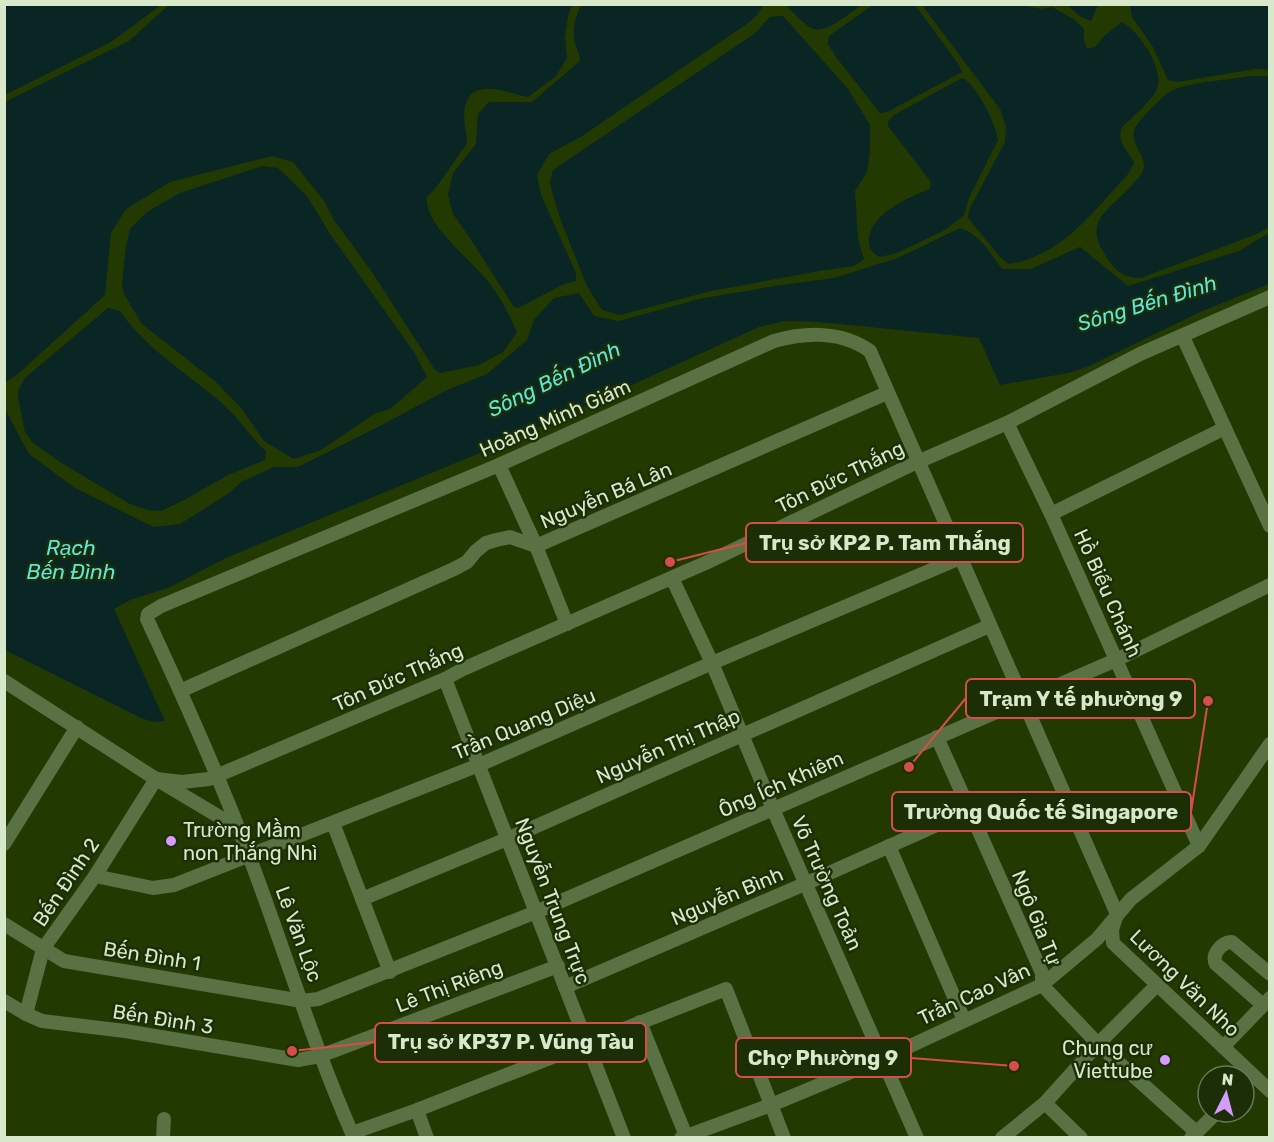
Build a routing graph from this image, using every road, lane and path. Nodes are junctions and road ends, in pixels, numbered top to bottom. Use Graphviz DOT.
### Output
graph roads {
  1 [pos="1269,297"];
  2 [pos="1183,337"];
  3 [pos="887,393"];
  4 [pos="1007,423"];
  5 [pos="1225,428"];
  6 [pos="920,461"];
  7 [pos="499,465"];
  8 [pos="1051,514"];
  9 [pos="1269,526"];
  10 [pos="536,546"];
  11 [pos="960,558"];
  12 [pos="672,578"];
  13 [pos="1269,585"];
  14 [pos="148,614"];
  15 [pos="567,624"];
  16 [pos="989,626"];
  17 [pos="1116,660"];
  18 [pos="712,663"];
  19 [pos="446,680"];
  20 [pos="4,681"];
  21 [pos="180,691"];
  22 [pos="1024,699"];
  23 [pos="77,727"];
  24 [pos="743,735"];
  25 [pos="937,737"];
  26 [pos="1268,751"];
  27 [pos="479,765"];
  28 [pos="216,777"];
  29 [pos="156,779"];
  30 [pos="773,808"];
  31 [pos="970,810"];
  32 [pos="333,823"];
  33 [pos="238,828"];
  34 [pos="507,839"];
  35 [pos="4,844"];
  36 [pos="889,846"];
  37 [pos="1199,846"];
  38 [pos="249,855"];
  39 [pos="94,876"];
  40 [pos="807,883"];
  41 [pos="362,899"];
  42 [pos="536,912"];
  43 [pos="1117,914"];
  44 [pos="4,924"];
  45 [pos="44,949"];
  46 [pos="558,966"];
  47 [pos="390,972"];
  48 [pos="1269,975"];
  49 [pos="1042,985"];
  50 [pos="1157,985"];
  51 [pos="566,987"];
  52 [pos="4,1001"];
  53 [pos="302,1001"];
  54 [pos="1266,1002"];
  55 [pos="26,1014"];
  56 [pos="964,1020"];
  57 [pos="640,1022"];
  58 [pos="587,1042"];
  59 [pos="1098,1044"];
  60 [pos="1223,1047"];
  61 [pos="320,1056"];
  62 [pos="882,1059"];
  63 [pos="1236,1064"];
  64 [pos="1045,1103"];
  65 [pos="771,1105"];
  66 [pos="417,1110"];
  67 [pos="164,1119"];
  68 [pos="1205,1124"];
  69 [pos="353,1135"];
  70 [pos="1194,1135"];
  71 [pos="164,1137"];
  72 [pos="427,1137"];
  73 [pos="624,1137"];
  74 [pos="683,1137"];
  75 [pos="784,1137"];
  76 [pos="917,1137"];
  77 [pos="1002,1137"];
  78 [pos="1081,1137"];
  1 -- 2 [label="street, Tôn Đức Thắng"];
  2 -- 4 [label="street, Tôn Đức Thắng"];
  2 -- 5 [label="street"];
  3 -- 6 [label="street, Hoàng Minh Giám"];
  3 -- 7 [label="street, Hoàng Minh Giám"];
  3 -- 10 [label="street, Nguyễn Bá Lân"];
  4 -- 6 [label="street, Tôn Đức Thắng"];
  4 -- 8 [label="street, Hồ Biểu Chánh"];
  5 -- 8 [label="street"];
  5 -- 9 [label="street"];
  6 -- 11 [label="street, Lương Văn Nho"];
  6 -- 12 [label="street, Tôn Đức Thắng"];
  7 -- 10 [label="street"];
  7 -- 14 [label="street, Hoàng Minh Giám"];
  8 -- 17 [label="street, Hồ Biểu Chánh"];
  10 -- 15 [label="street"];
  10 -- 21 [label="street, Nguyễn Bá Lân"];
  11 -- 16 [label="street, Lương Văn Nho"];
  11 -- 18 [label="street, Trần Quang Diệu"];
  12 -- 15 [label="street, Tôn Đức Thắng"];
  12 -- 18 [label="street, Võ Trường Toản"];
  13 -- 17 [label="street, Ông Ích Khiêm"];
  14 -- 21 [label="street, Lê Văn Lộc"];
  15 -- 19 [label="street, Tôn Đức Thắng"];
  16 -- 22 [label="street, Lương Văn Nho"];
  16 -- 24 [label="street, Nguyễn Thị Thập"];
  17 -- 22 [label="street, Ông Ích Khiêm"];
  17 -- 37 [label="street, Hồ Biểu Chánh"];
  18 -- 24 [label="street, Võ Trường Toản"];
  18 -- 27 [label="street, Trần Quang Diệu"];
  19 -- 27 [label="street, Nguyễn Trung Trực"];
  19 -- 28 [label="street, Tôn Đức Thắng"];
  20 -- 23 [label="street, Tôn Đức Thắng"];
  21 -- 28 [label="street, Lê Văn Lộc"];
  22 -- 25 [label="street, Ông Ích Khiêm"];
  22 -- 43 [label="street, Lương Văn Nho"];
  23 -- 29 [label="street, Tôn Đức Thắng"];
  23 -- 35 [label="street"];
  24 -- 30 [label="street, Võ Trường Toản"];
  24 -- 34 [label="street, Nguyễn Thị Thập"];
  25 -- 30 [label="street, Ông Ích Khiêm"];
  25 -- 31 [label="street, Ngô Gia Tự"];
  26 -- 37 [label="street, Trần Cao Vân"];
  27 -- 32 [label="street, Trần Quang Diệu"];
  27 -- 34 [label="street, Nguyễn Trung Trực"];
  28 -- 29 [label="street, Tôn Đức Thắng"];
  28 -- 33 [label="street, Lê Văn Lộc"];
  29 -- 33 [label="street, Tôn Đức Thắng"];
  29 -- 39 [label="street, Bến Đình 2"];
  30 -- 40 [label="street, Võ Trường Toản"];
  30 -- 42 [label="street, Ông Ích Khiêm"];
  31 -- 36 [label="street, Nguyễn Bình"];
  31 -- 49 [label="street, Ngô Gia Tự"];
  32 -- 38 [label="street, Trần Quang Diệu"];
  32 -- 41 [label="street"];
  33 -- 38 [label="street, Lê Văn Lộc"];
  34 -- 41 [label="street, Nguyễn Thị Thập"];
  34 -- 42 [label="street, Nguyễn Trung Trực"];
  36 -- 40 [label="street, Nguyễn Bình"];
  36 -- 56 [label="street"];
  37 -- 43 [label="street, Trần Cao Vân"];
  38 -- 39 [label="street, Trần Quang Diệu"];
  38 -- 53 [label="street, Lê Văn Lộc"];
  39 -- 45 [label="street, Bến Đình 2"];
  40 -- 51 [label="street, Nguyễn Bình"];
  40 -- 62 [label="street, Võ Trường Toản"];
  41 -- 47 [label="street"];
  42 -- 46 [label="street, Nguyễn Trung Trực"];
  42 -- 47 [label="street, Ông Ích Khiêm"];
  43 -- 49 [label="street, Trần Cao Vân"];
  43 -- 50 [label="street, Lương Văn Nho"];
  44 -- 45 [label="street, Bến Đình 1"];
  45 -- 53 [label="street, Bến Đình 1"];
  45 -- 55 [label="street, Bến Đình 2"];
  46 -- 51 [label="street, Nguyễn Trung Trực"];
  46 -- 61 [label="street, Lê Thị Riêng"];
  47 -- 53 [label="street, Ông Ích Khiêm"];
  48 -- 54 [label="street"];
  49 -- 56 [label="street, Trần Cao Vân"];
  49 -- 59 [label="street, Ngô Gia Tự"];
  50 -- 59 [label="street"];
  50 -- 60 [label="street, Lương Văn Nho"];
  51 -- 58 [label="street, Nguyễn Trung Trực"];
  52 -- 55 [label="street, Bến Đình 3"];
  53 -- 61 [label="street, Lê Văn Lộc"];
  54 -- 60 [label="street"];
  55 -- 61 [label="street, Bến Đình 3"];
  56 -- 62 [label="street, Trần Cao Vân"];
  57 -- 58 [label="street"];
  57 -- 65 [label="street"];
  57 -- 74 [label="street"];
  58 -- 66 [label="street"];
  58 -- 73 [label="street, Nguyễn Trung Trực"];
  59 -- 64 [label="street"];
  59 -- 70 [label="street, Ngô Gia Tự"];
  60 -- 63 [label="street, Lương Văn Nho"];
  61 -- 69 [label="street, Lê Văn Lộc"];
  62 -- 65 [label="street, Trần Cao Vân"];
  62 -- 76 [label="street, Võ Trường Toản"];
  64 -- 77 [label="street"];
  64 -- 78 [label="street"];
  65 -- 74 [label="street, Trần Cao Vân"];
  65 -- 75 [label="street"];
  66 -- 69 [label="street"];
  66 -- 72 [label="street"];
  67 -- 71 [label="street"];
  68 -- 70 [label="street"];
}
